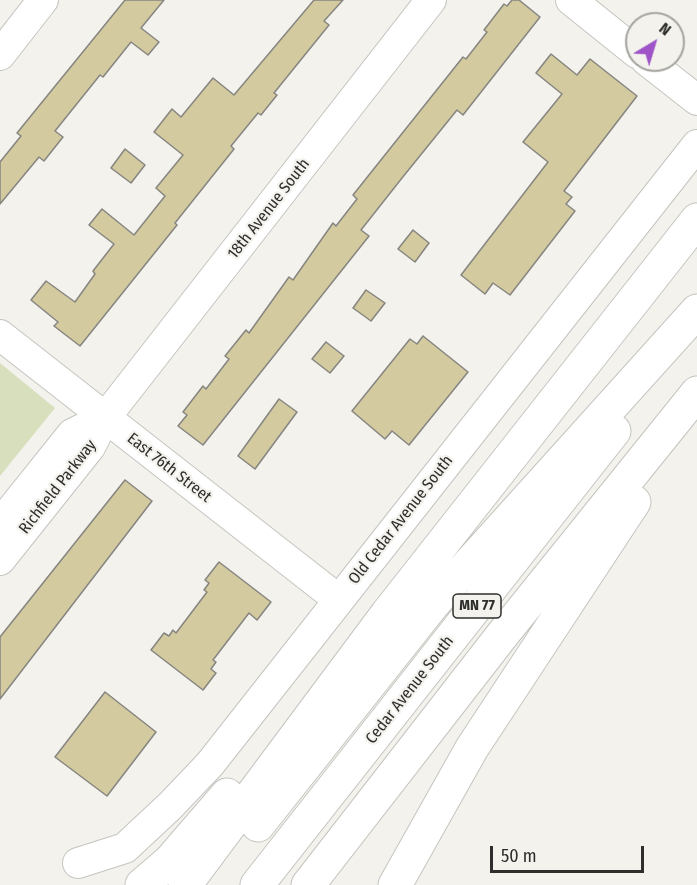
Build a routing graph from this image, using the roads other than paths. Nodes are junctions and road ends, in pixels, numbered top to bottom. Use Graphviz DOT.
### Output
graph roads {
  1 [pos="43,0"];
  2 [pos="432,0"];
  3 [pos="571,0"];
  4 [pos="625,43"];
  5 [pos="0,55"];
  6 [pos="661,72"];
  7 [pos="697,100"];
  8 [pos="697,145"];
  9 [pos="697,220"];
  10 [pos="697,311"];
  11 [pos="697,326"];
  12 [pos="0,335"];
  13 [pos="697,393"];
  14 [pos="697,405"];
  15 [pos="105,418"];
  16 [pos="0,524"];
  17 [pos="0,560"];
  18 [pos="339,600"];
  19 [pos="387,614"];
  20 [pos="78,862"];
  21 [pos="142,885"];
  22 [pos="185,885"];
  23 [pos="212,885"];
  24 [pos="257,885"];
  25 [pos="308,885"];
  26 [pos="395,885"];
  1 -- 5 [label="street"];
  2 -- 15 [label="street, 18th Avenue South"];
  3 -- 4 [label="street"];
  6 -- 7 [label="street"];
  8 -- 18 [label="street, Old Cedar Avenue South"];
  9 -- 19 [label="highway"];
  10 -- 23 [label="highway"];
  11 -- 24 [label="highway, Cedar Avenue South / MN 77"];
  12 -- 15 [label="street, East 76th Street"];
  13 -- 25 [label="highway, MN 77"];
  14 -- 26 [label="highway"];
  15 -- 16 [label="street, Richfield Parkway"];
  15 -- 17 [label="street, Richfield Parkway"];
  15 -- 18 [label="street, East 76th Street"];
  18 -- 20 [label="street, Old Cedar Avenue South"];
  19 -- 21 [label="highway"];
  19 -- 22 [label="highway"];
}
